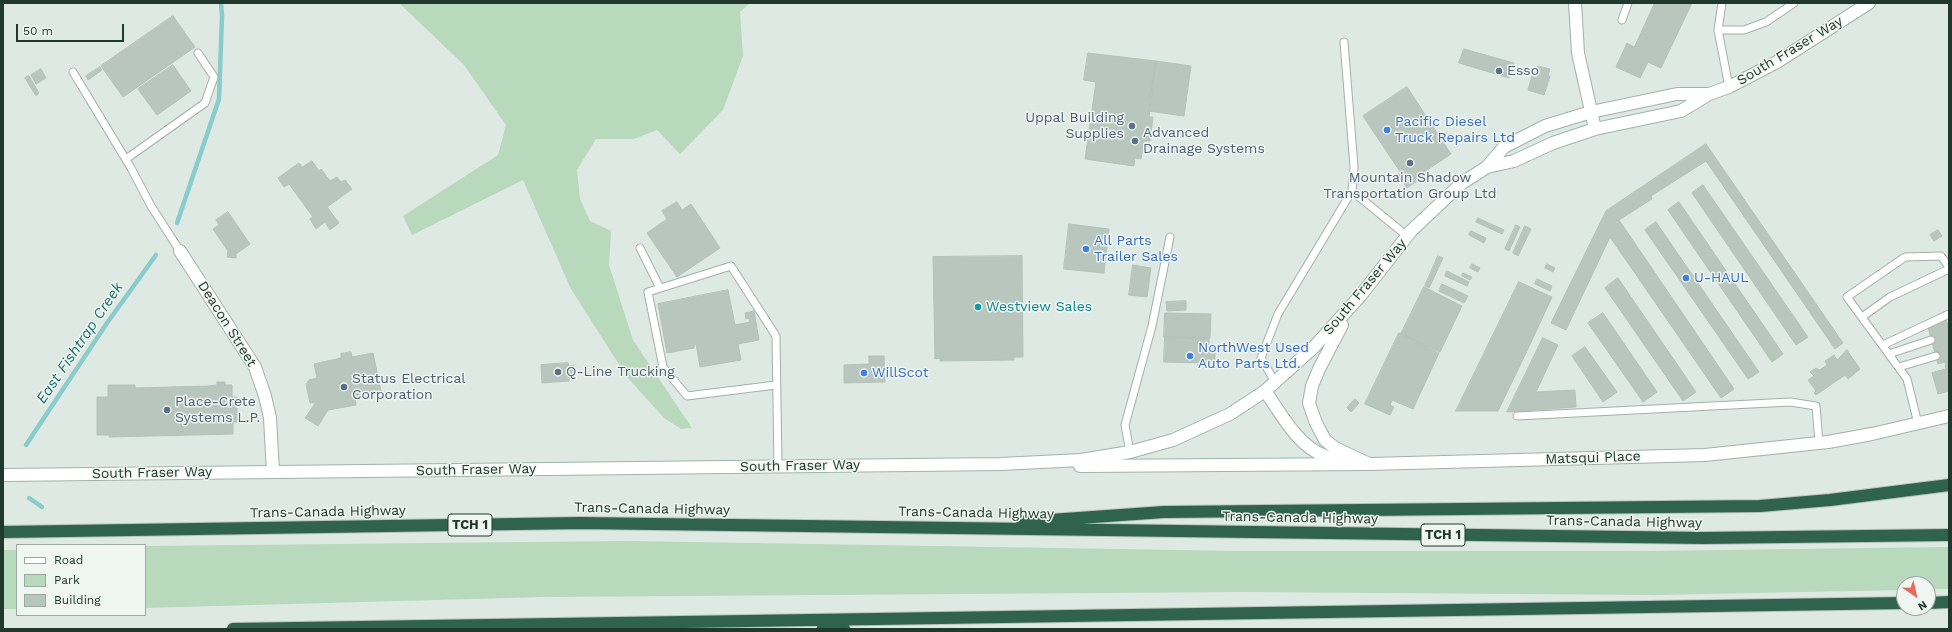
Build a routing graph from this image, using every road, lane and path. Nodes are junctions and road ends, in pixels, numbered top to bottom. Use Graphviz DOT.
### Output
graph roads {
  1 [pos="1575,3"];
  2 [pos="1628,3"];
  3 [pos="1722,3"];
  4 [pos="1794,3"];
  5 [pos="1869,3"];
  6 [pos="1622,20"];
  7 [pos="1718,30"];
  8 [pos="1344,42"];
  9 [pos="198,53"];
  10 [pos="73,72"];
  11 [pos="1729,87"];
  12 [pos="1708,94"];
  13 [pos="1591,112"];
  14 [pos="1595,129"];
  15 [pos="126,159"];
  16 [pos="1487,167"];
  17 [pos="1352,191"];
  18 [pos="1407,236"];
  19 [pos="1170,237"];
  20 [pos="640,248"];
  21 [pos="180,251"];
  22 [pos="1949,268"];
  23 [pos="660,288"];
  24 [pos="1361,295"];
  25 [pos="1949,314"];
  26 [pos="1862,317"];
  27 [pos="1931,340"];
  28 [pos="1883,345"];
  29 [pos="1889,354"];
  30 [pos="1936,356"];
  31 [pos="1899,367"];
  32 [pos="1275,382"];
  33 [pos="776,385"];
  34 [pos="1265,391"];
  35 [pos="1517,416"];
  36 [pos="1949,416"];
  37 [pos="1918,424"];
  38 [pos="1819,443"];
  39 [pos="1130,452"];
  40 [pos="1001,464"];
  41 [pos="1370,464"];
  42 [pos="778,467"];
  43 [pos="273,472"];
  44 [pos="3,475"];
  45 [pos="1949,485"];
  46 [pos="937,528"];
  47 [pos="3,532"];
  48 [pos="1949,535"];
  49 [pos="1949,602"];
  50 [pos="1896,603"];
  51 [pos="1936,603"];
  52 [pos="712,622"];
  53 [pos="233,629"];
  54 [pos="844,629"];
  1 -- 13 [label="street"];
  2 -- 6 [label="lane"];
  3 -- 7 [label="lane"];
  4 -- 7 [label="lane"];
  5 -- 11 [label="street, South Fraser Way"];
  7 -- 11 [label="lane"];
  8 -- 17 [label="lane"];
  9 -- 15 [label="lane"];
  10 -- 15 [label="lane"];
  11 -- 12 [label="street, South Fraser Way"];
  12 -- 13 [label="street, South Fraser Way"];
  12 -- 14 [label="street, South Fraser Way"];
  13 -- 14 [label="street"];
  13 -- 16 [label="street, South Fraser Way"];
  14 -- 16 [label="street, South Fraser Way"];
  15 -- 21 [label="lane"];
  16 -- 18 [label="street, South Fraser Way"];
  17 -- 18 [label="lane"];
  17 -- 32 [label="lane"];
  18 -- 24 [label="street, South Fraser Way"];
  19 -- 39 [label="lane"];
  20 -- 23 [label="lane"];
  21 -- 43 [label="street, Deacon Street"];
  22 -- 26 [label="lane"];
  22 -- 26 [label="lane"];
  23 -- 33 [label="lane"];
  23 -- 33 [label="lane"];
  24 -- 32 [label="street, South Fraser Way"];
  24 -- 41 [label="street"];
  25 -- 28 [label="lane"];
  26 -- 28 [label="lane"];
  27 -- 29 [label="lane"];
  28 -- 29 [label="lane"];
  29 -- 31 [label="lane"];
  30 -- 31 [label="lane"];
  31 -- 37 [label="lane"];
  32 -- 34 [label="street, South Fraser Way"];
  33 -- 42 [label="lane"];
  34 -- 39 [label="street, South Fraser Way"];
  34 -- 41 [label="street, Matsqui Place"];
  35 -- 38 [label="lane"];
  36 -- 37 [label="street, Matsqui Place"];
  37 -- 38 [label="street, Matsqui Place"];
  38 -- 41 [label="street, Matsqui Place"];
  39 -- 40 [label="street, South Fraser Way"];
  40 -- 41 [label="street"];
  40 -- 42 [label="street, South Fraser Way"];
  42 -- 43 [label="street, South Fraser Way"];
  43 -- 44 [label="street, South Fraser Way"];
  45 -- 46 [label="highway"];
  46 -- 47 [label="highway, Trans-Canada Highway / TCH 1"];
  46 -- 48 [label="highway, Trans-Canada Highway / TCH 1"];
  49 -- 51 [label="highway"];
  50 -- 52 [label="highway"];
  52 -- 53 [label="highway"];
  52 -- 54 [label="highway"];
}
